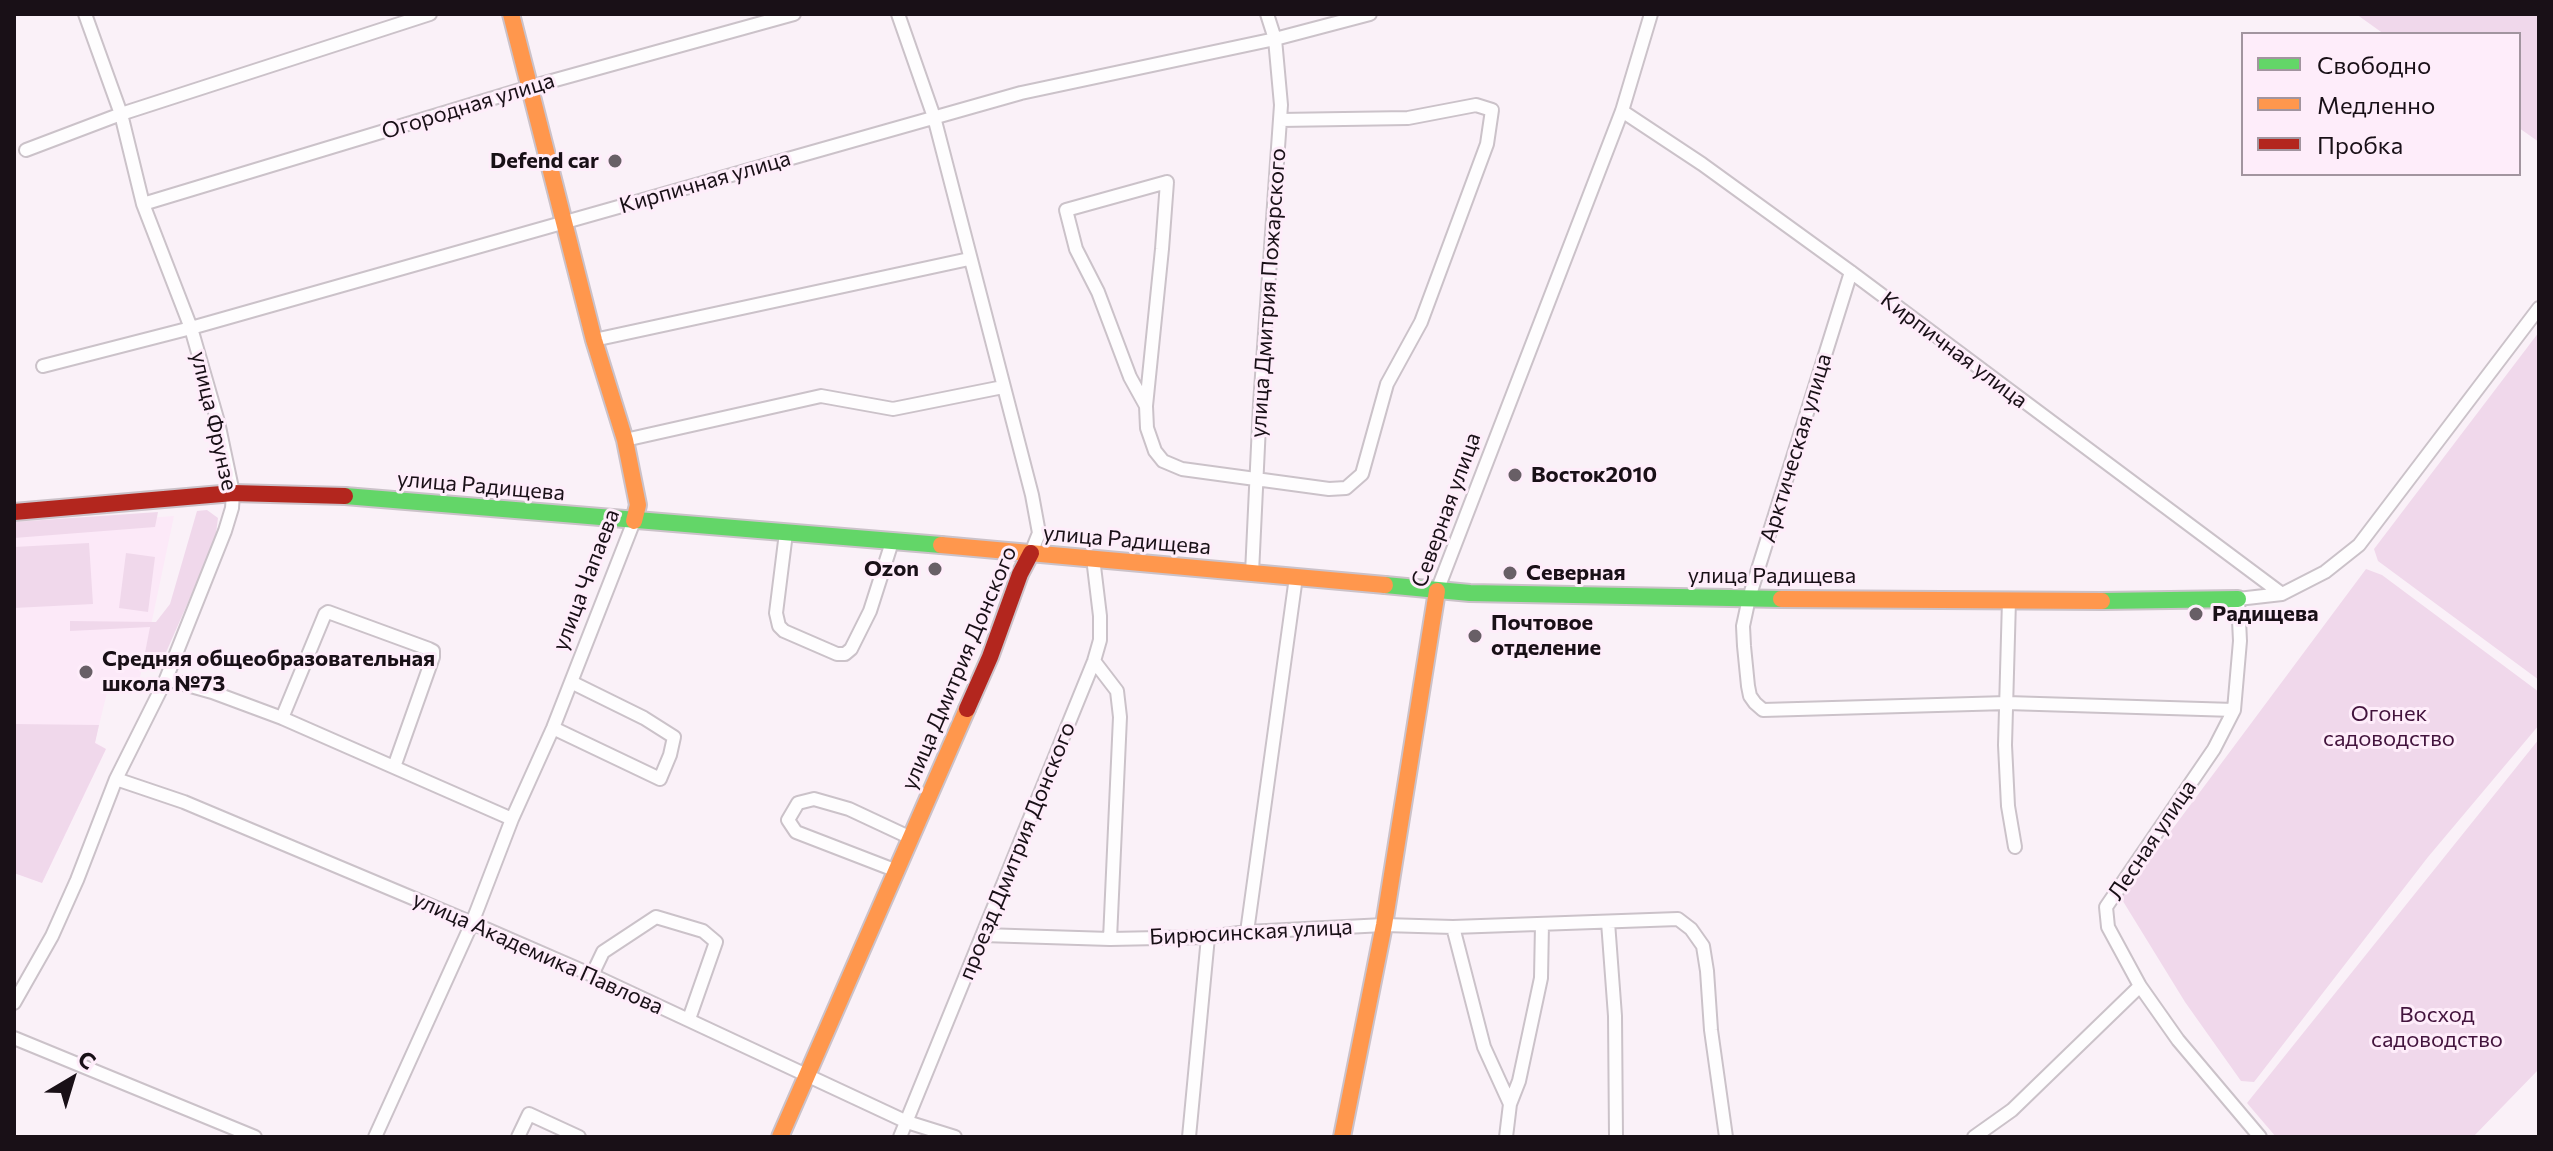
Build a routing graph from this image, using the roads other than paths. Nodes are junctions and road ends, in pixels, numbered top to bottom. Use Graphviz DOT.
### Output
graph roads {
  1 [pos="85,14"];
  2 [pos="430,14"];
  3 [pos="511,14"];
  4 [pos="794,14"];
  5 [pos="898,14"];
  6 [pos="1267,14"];
  7 [pos="1370,14"];
  8 [pos="1651,14"];
  9 [pos="1275,39"];
  10 [pos="530,87"];
  11 [pos="1622,111"];
  12 [pos="121,114"];
  13 [pos="934,117"];
  14 [pos="1280,120"];
  15 [pos="26,150"];
  16 [pos="143,204"];
  17 [pos="564,222"];
  18 [pos="969,259"];
  19 [pos="1851,272"];
  20 [pos="2539,308"];
  21 [pos="191,328"];
  22 [pos="594,340"];
  23 [pos="43,366"];
  24 [pos="1003,387"];
  25 [pos="1146,406"];
  26 [pos="625,440"];
  27 [pos="1257,479"];
  28 [pos="233,493"];
  29 [pos="14,512"];
  30 [pos="634,521"];
  31 [pos="786,533"];
  32 [pos="892,542"];
  33 [pos="1031,553"];
  34 [pos="1093,558"];
  35 [pos="1252,573"];
  36 [pos="1296,577"];
  37 [pos="1437,591"];
  38 [pos="2282,594"];
  39 [pos="1749,598"];
  40 [pos="2238,599"];
  41 [pos="2009,600"];
  42 [pos="1094,661"];
  43 [pos="166,679"];
  44 [pos="571,682"];
  45 [pos="2007,703"];
  46 [pos="2234,710"];
  47 [pos="282,718"];
  48 [pos="553,728"];
  49 [pos="394,767"];
  50 [pos="116,779"];
  51 [pos="512,819"];
  52 [pos="911,838"];
  53 [pos="2015,847"];
  54 [pos="897,871"];
  55 [pos="1608,922"];
  56 [pos="472,923"];
  57 [pos="1542,924"];
  58 [pos="1384,925"];
  59 [pos="1453,927"];
  60 [pos="1247,932"];
  61 [pos="983,935"];
  62 [pos="1208,937"];
  63 [pos="1110,939"];
  64 [pos="592,975"];
  65 [pos="2140,986"];
  66 [pos="16,992"];
  67 [pos="689,1019"];
  68 [pos="14,1038"];
  69 [pos="808,1074"];
  70 [pos="1510,1104"];
  71 [pos="907,1122"];
  72 [pos="1505,1135"];
  73 [pos="255,1137"];
  74 [pos="375,1137"];
  75 [pos="518,1137"];
  76 [pos="579,1137"];
  77 [pos="780,1137"];
  78 [pos="900,1137"];
  79 [pos="955,1137"];
  80 [pos="1189,1137"];
  81 [pos="1342,1137"];
  82 [pos="1616,1137"];
  83 [pos="1726,1137"];
  84 [pos="1974,1137"];
  85 [pos="2260,1137"];
  1 -- 12 [label="street, улица Фрунзе"];
  2 -- 12 [label="street"];
  3 -- 10 [label="main road, улица Чапаева"];
  4 -- 10 [label="street, Огородная улица"];
  5 -- 13 [label="street, улица Дмитрия Донского"];
  6 -- 9 [label="street, улица Дмитрия Пожарского"];
  7 -- 9 [label="street, Кирпичная улица"];
  8 -- 11 [label="street, Северная улица"];
  9 -- 13 [label="street, Кирпичная улица"];
  9 -- 14 [label="street, улица Дмитрия Пожарского"];
  10 -- 16 [label="street, Огородная улица"];
  10 -- 17 [label="main road, улица Чапаева"];
  11 -- 19 [label="street, Кирпичная улица"];
  11 -- 37 [label="street, Северная улица"];
  12 -- 15 [label="street"];
  12 -- 16 [label="street, улица Фрунзе"];
  13 -- 17 [label="street, Кирпичная улица"];
  13 -- 18 [label="street, улица Дмитрия Донского"];
  14 -- 27 [label="street, улица Дмитрия Пожарского"];
  14 -- 27 [label="street"];
  16 -- 21 [label="street, улица Фрунзе"];
  17 -- 21 [label="street, Кирпичная улица"];
  17 -- 22 [label="main road, улица Чапаева"];
  18 -- 22 [label="street"];
  18 -- 24 [label="street, улица Дмитрия Донского"];
  19 -- 38 [label="street, Кирпичная улица"];
  19 -- 39 [label="street, Арктическая улица"];
  20 -- 38 [label="street"];
  21 -- 23 [label="street, Кирпичная улица"];
  21 -- 28 [label="street, улица Фрунзе"];
  22 -- 26 [label="main road, улица Чапаева"];
  24 -- 26 [label="street"];
  24 -- 33 [label="street, улица Дмитрия Донского"];
  25 -- 25 [label="street"];
  25 -- 27 [label="street"];
  26 -- 30 [label="main road, улица Чапаева"];
  27 -- 35 [label="street, улица Дмитрия Пожарского"];
  28 -- 29 [label="main road, улица Радищева"];
  28 -- 30 [label="main road, улица Радищева"];
  28 -- 43 [label="street, улица Фрунзе"];
  30 -- 31 [label="main road, улица Радищева"];
  30 -- 44 [label="street, улица Чапаева"];
  31 -- 32 [label="main road, улица Радищева"];
  31 -- 32 [label="street"];
  32 -- 33 [label="main road, улица Радищева"];
  33 -- 34 [label="main road, улица Радищева"];
  33 -- 52 [label="main road, улица Дмитрия Донского"];
  34 -- 35 [label="main road, улица Радищева"];
  34 -- 42 [label="street, проезд Дмитрия Донского"];
  35 -- 36 [label="main road, улица Радищева"];
  36 -- 37 [label="main road, улица Радищева"];
  36 -- 60 [label="street"];
  37 -- 39 [label="main road, улица Радищева"];
  37 -- 58 [label="main road, Северная улица"];
  38 -- 40 [label="street"];
  39 -- 41 [label="main road, улица Радищева"];
  39 -- 45 [label="street, Арктическая улица"];
  40 -- 41 [label="main road, улица Радищева"];
  40 -- 46 [label="street, Лесная улица"];
  41 -- 45 [label="street"];
  42 -- 61 [label="street, проезд Дмитрия Донского"];
  42 -- 63 [label="street"];
  43 -- 47 [label="street"];
  43 -- 50 [label="street, улица Фрунзе"];
  44 -- 48 [label="street, улица Чапаева"];
  44 -- 48 [label="street"];
  45 -- 46 [label="street"];
  45 -- 53 [label="street"];
  46 -- 65 [label="street, Лесная улица"];
  47 -- 49 [label="street"];
  47 -- 49 [label="street"];
  48 -- 51 [label="street, улица Чапаева"];
  49 -- 51 [label="street"];
  50 -- 56 [label="street, улица Академика Павлова"];
  50 -- 66 [label="street, улица Фрунзе"];
  51 -- 56 [label="street, улица Чапаева"];
  52 -- 54 [label="main road, улица Дмитрия Донского"];
  52 -- 54 [label="street"];
  54 -- 69 [label="main road, улица Дмитрия Донского"];
  55 -- 57 [label="street, Бирюсинская улица"];
  55 -- 82 [label="street"];
  55 -- 83 [label="street, Бирюсинская улица"];
  56 -- 64 [label="street, улица Академика Павлова"];
  56 -- 74 [label="street, улица Чапаева"];
  57 -- 59 [label="street, Бирюсинская улица"];
  57 -- 70 [label="street"];
  58 -- 59 [label="street, Бирюсинская улица"];
  58 -- 60 [label="street, Бирюсинская улица"];
  58 -- 81 [label="main road, Северная улица"];
  59 -- 70 [label="street"];
  60 -- 62 [label="street, Бирюсинская улица"];
  61 -- 63 [label="street, Бирюсинская улица"];
  61 -- 71 [label="street, проезд Дмитрия Донского"];
  62 -- 63 [label="street, Бирюсинская улица"];
  62 -- 80 [label="street"];
  64 -- 67 [label="street, улица Академика Павлова"];
  64 -- 67 [label="street"];
  65 -- 84 [label="street"];
  65 -- 85 [label="street, Лесная улица"];
  67 -- 69 [label="street, улица Академика Павлова"];
  68 -- 73 [label="street"];
  69 -- 71 [label="street, улица Академика Павлова"];
  69 -- 77 [label="main road, улица Дмитрия Донского"];
  70 -- 72 [label="street"];
  71 -- 78 [label="street, проезд Дмитрия Донского"];
  71 -- 79 [label="street, улица Академика Павлова"];
  75 -- 76 [label="street"];
}
